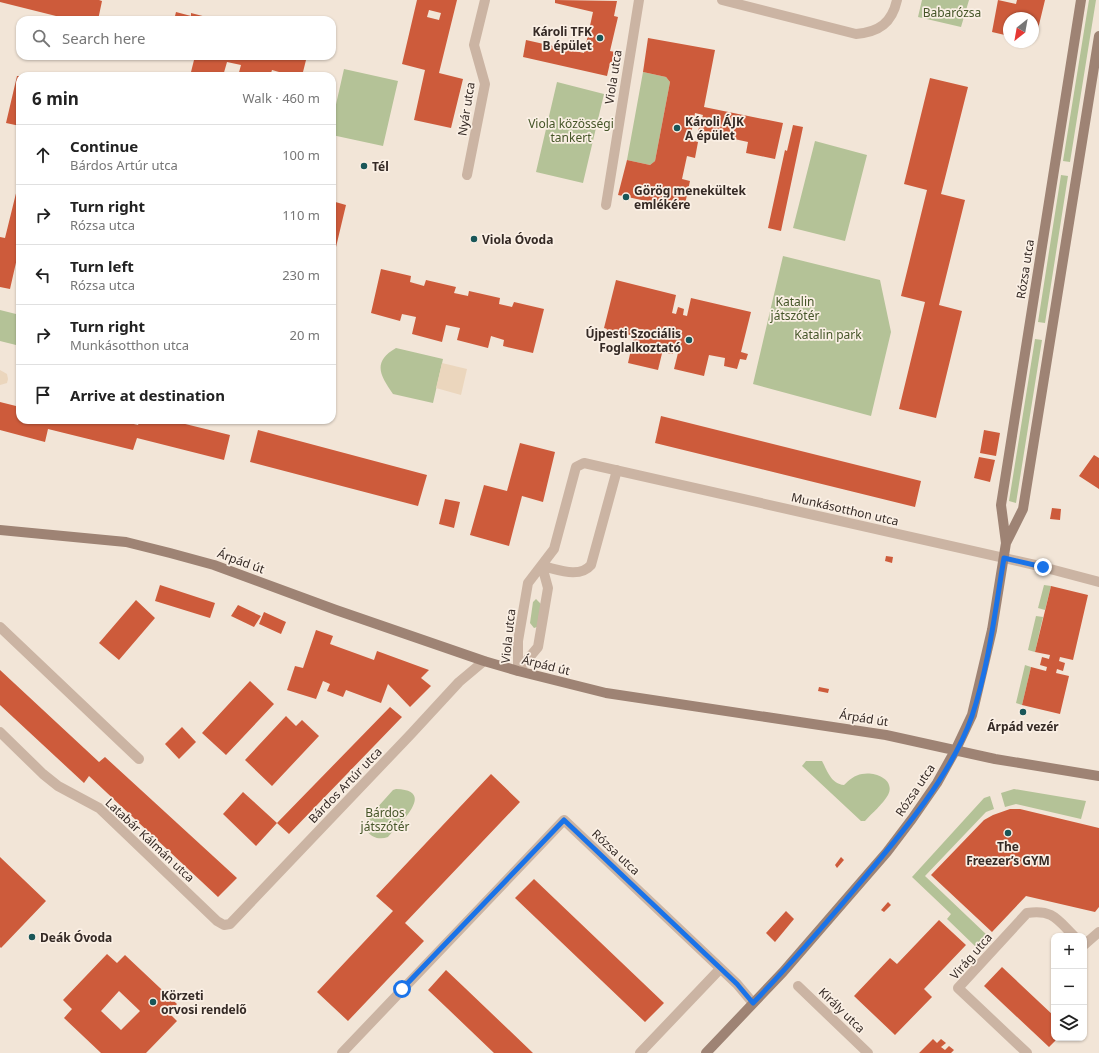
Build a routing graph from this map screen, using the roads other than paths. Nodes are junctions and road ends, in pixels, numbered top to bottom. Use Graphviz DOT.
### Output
graph roads {
  1 [pos="484,0"];
  2 [pos="639,0"];
  3 [pos="722,0"];
  4 [pos="897,0"];
  5 [pos="1081,0"];
  6 [pos="1099,36"];
  7 [pos="467,175"];
  8 [pos="606,205"];
  9 [pos="584,463"];
  10 [pos="617,470"];
  11 [pos="0,530"];
  12 [pos="1006,543"];
  13 [pos="1004,558"];
  14 [pos="546,567"];
  15 [pos="1099,582"];
  16 [pos="0,627"];
  17 [pos="484,661"];
  18 [pos="518,672"];
  19 [pos="0,732"];
  20 [pos="956,750"];
  21 [pos="139,759"];
  22 [pos="1099,776"];
  23 [pos="224,925"];
  24 [pos="1099,932"];
  25 [pos="1071,933"];
  26 [pos="1087,942"];
  27 [pos="720,969"];
  28 [pos="798,986"];
  29 [pos="753,1003"];
  30 [pos="342,1053"];
  31 [pos="640,1053"];
  32 [pos="706,1053"];
  33 [pos="868,1053"];
  34 [pos="1027,1053"];
  1 -- 7 [label="street, Nyár utca"];
  2 -- 8 [label="street, Viola utca"];
  3 -- 4 [label="street"];
  5 -- 12 [label="street, Rózsa utca"];
  6 -- 12 [label="street, Rózsa utca"];
  9 -- 10 [label="street, Munkásotthon utca"];
  9 -- 14 [label="street, Viola utca"];
  10 -- 13 [label="street, Munkásotthon utca"];
  10 -- 14 [label="street"];
  11 -- 17 [label="street, Árpád út"];
  12 -- 13 [label="street, Rózsa utca"];
  13 -- 15 [label="street, Munkásotthon utca"];
  13 -- 20 [label="street, Rózsa utca"];
  14 -- 18 [label="street, Viola utca"];
  14 -- 18 [label="street, Viola utca"];
  16 -- 21 [label="street"];
  17 -- 18 [label="street, Árpád út"];
  17 -- 23 [label="street, Bárdos Artúr utca"];
  18 -- 20 [label="street, Árpád út"];
  19 -- 23 [label="street, Latabár Kálmán utca"];
  20 -- 22 [label="street, Árpád út"];
  20 -- 29 [label="street, Rózsa utca"];
  24 -- 26 [label="street"];
  25 -- 34 [label="street, Virág utca"];
  27 -- 29 [label="street, Rózsa utca"];
  27 -- 30 [label="street, Rózsa utca"];
  27 -- 31 [label="street"];
  28 -- 33 [label="street, Király utca"];
  29 -- 32 [label="street, Rózsa utca"];
}
